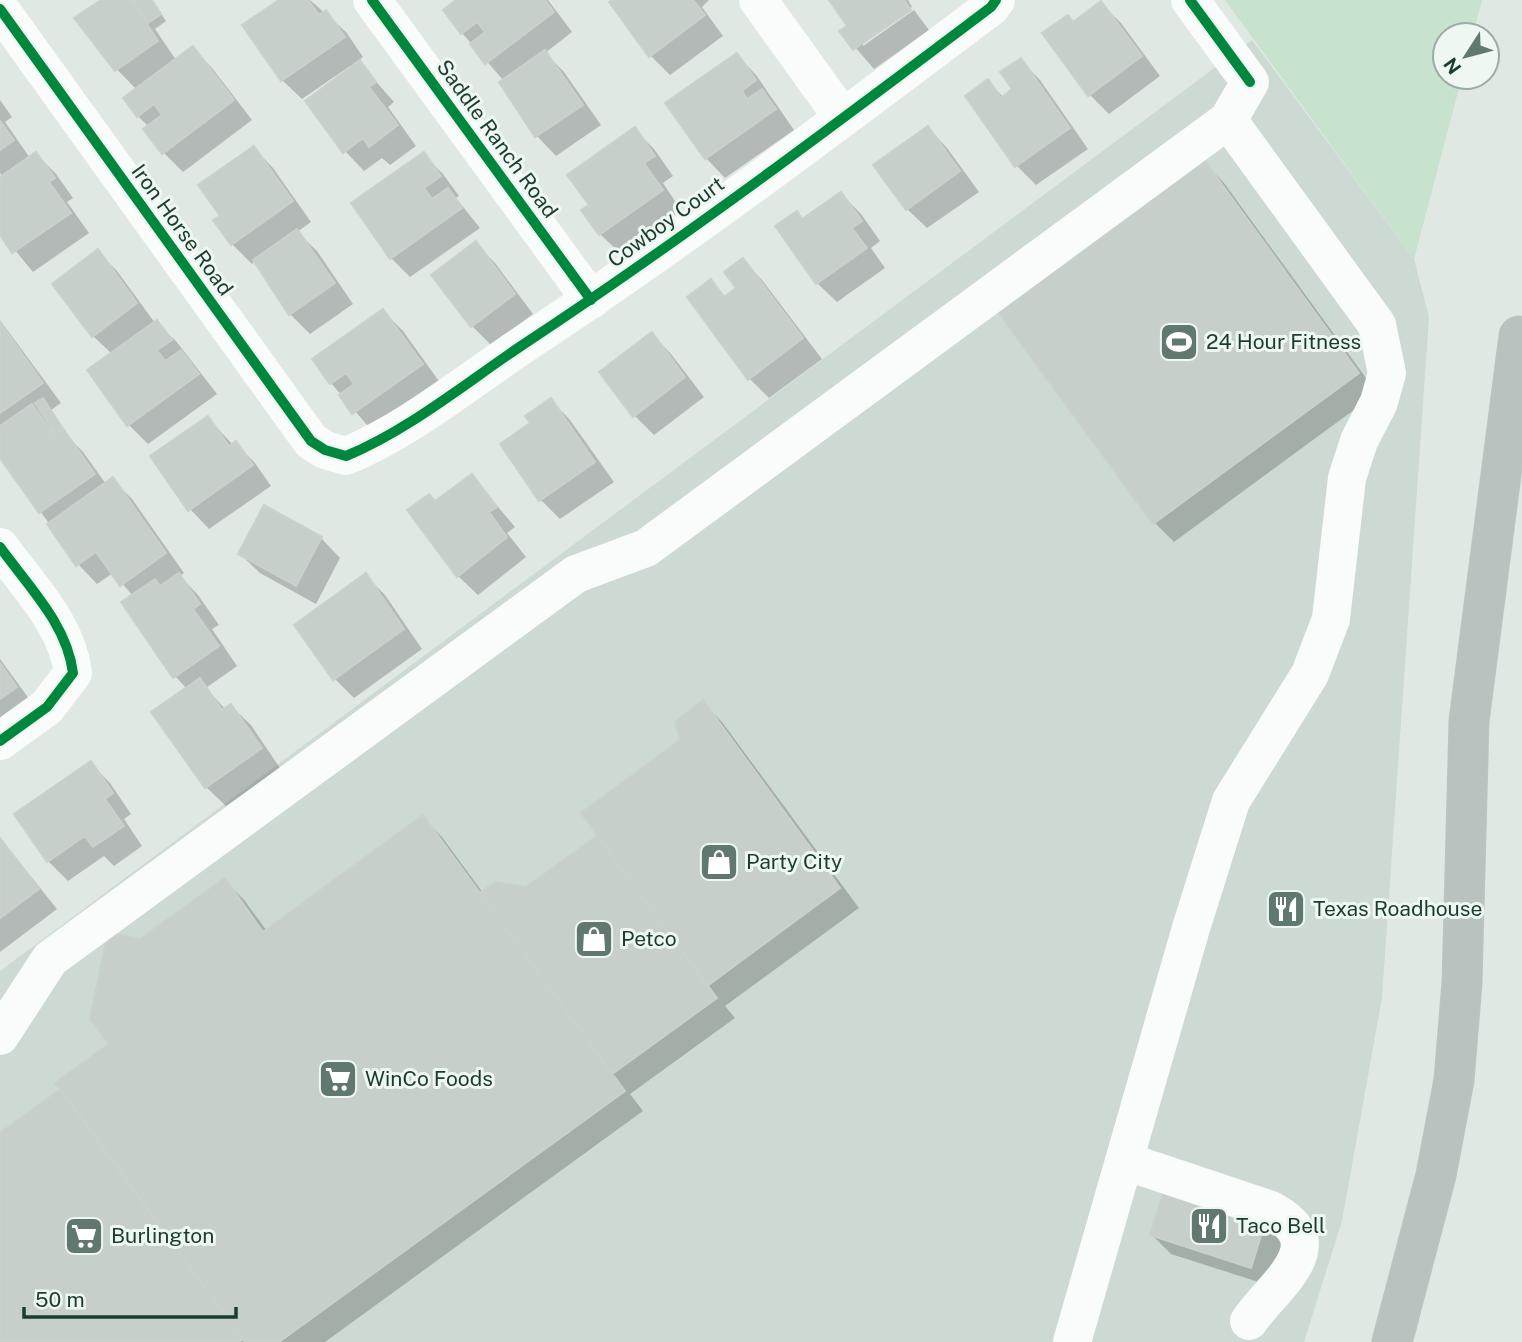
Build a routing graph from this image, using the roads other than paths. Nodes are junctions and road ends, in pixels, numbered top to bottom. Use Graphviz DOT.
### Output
graph roads {
  1 [pos="372,0"];
  2 [pos="758,0"];
  3 [pos="996,0"];
  4 [pos="1190,0"];
  5 [pos="0,9"];
  6 [pos="843,118"];
  7 [pos="1228,120"];
  8 [pos="590,300"];
  9 [pos="1521,325"];
  10 [pos="1522,392"];
  11 [pos="346,456"];
  12 [pos="0,547"];
  13 [pos="0,741"];
  14 [pos="0,1036"];
  15 [pos="1125,1161"];
  16 [pos="1249,1321"];
  17 [pos="1072,1342"];
  18 [pos="1392,1342"];
  1 -- 8 [label="street, Saddle Ranch Road"];
  2 -- 6 [label="street"];
  3 -- 6 [label="street, Cowboy Court"];
  4 -- 7 [label="street"];
  5 -- 11 [label="street, Iron Horse Road"];
  6 -- 8 [label="street, Cowboy Court"];
  7 -- 14 [label="street"];
  7 -- 15 [label="street"];
  8 -- 11 [label="street, Cowboy Court"];
  9 -- 10 [label="highway"];
  9 -- 18 [label="highway"];
  12 -- 13 [label="street"];
  15 -- 16 [label="street"];
  15 -- 17 [label="street"];
}
